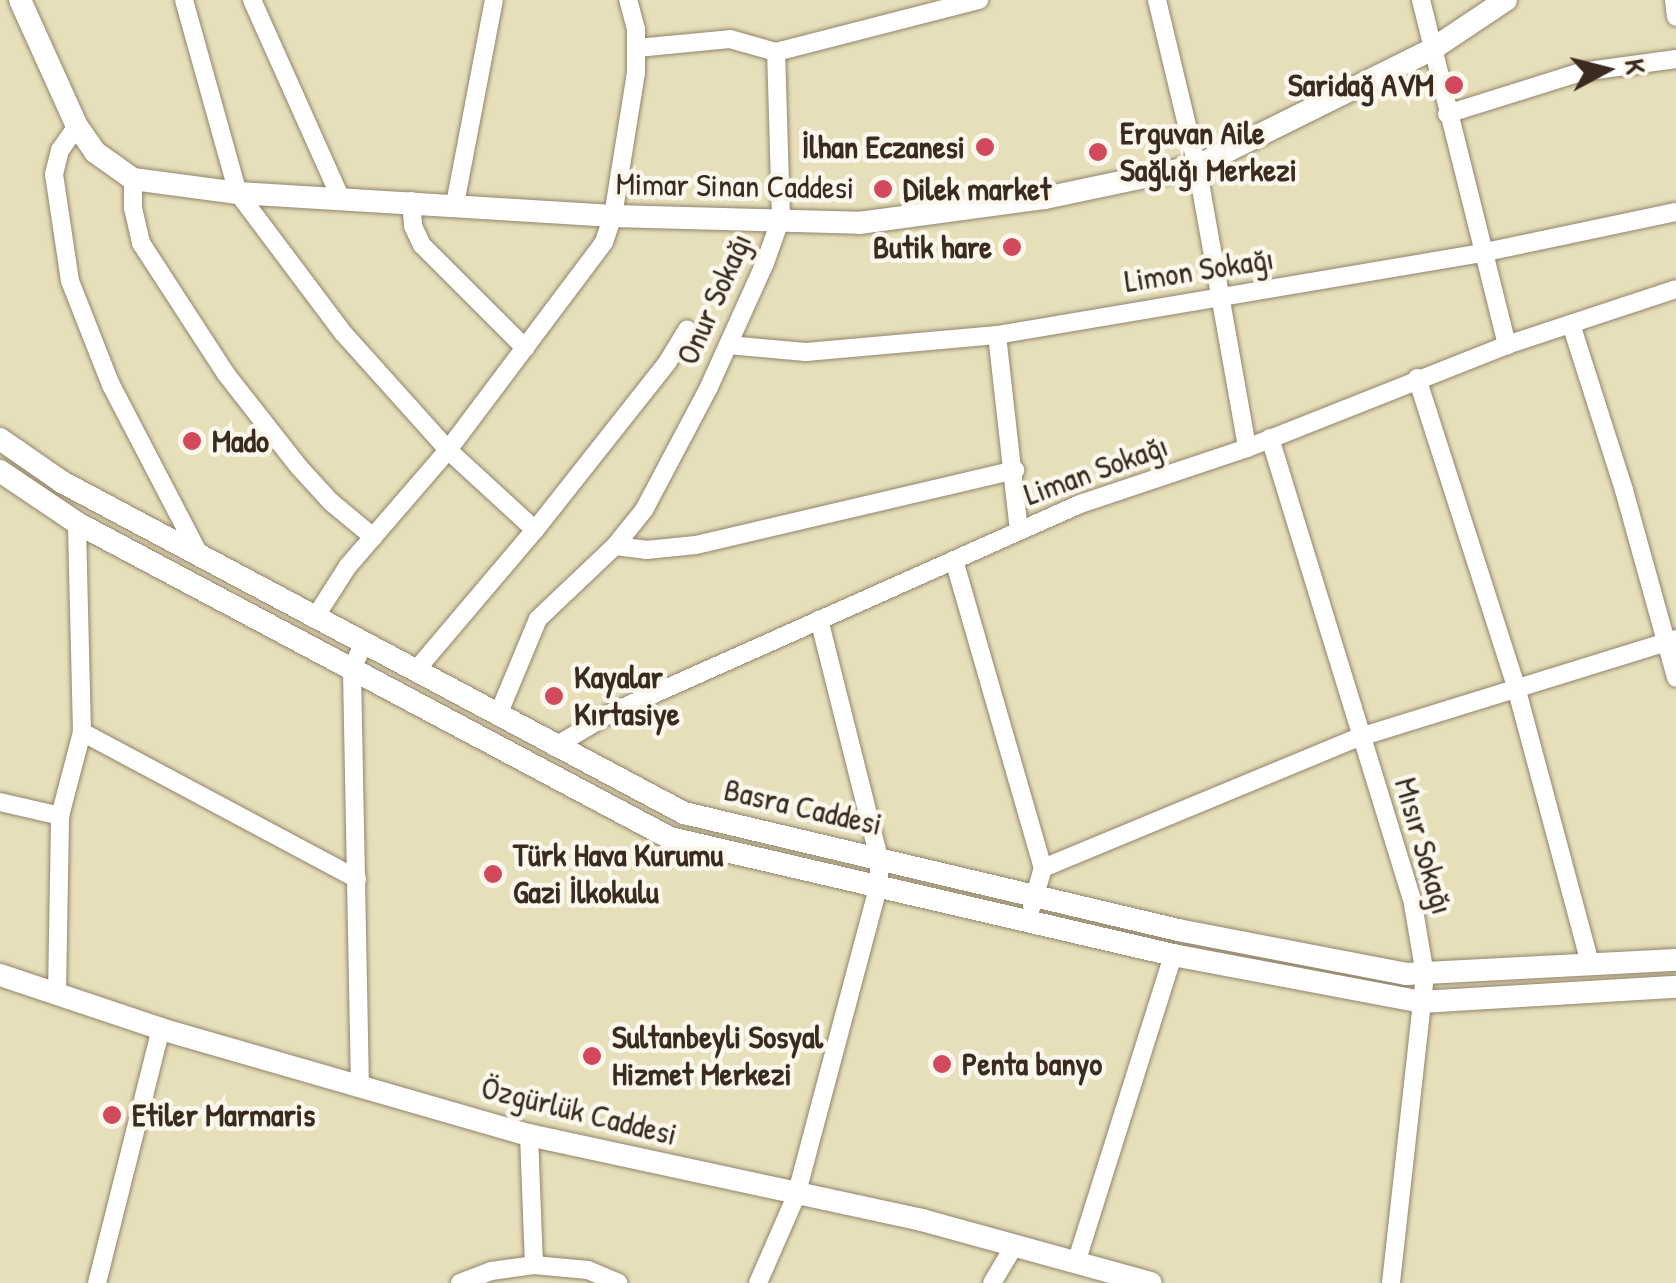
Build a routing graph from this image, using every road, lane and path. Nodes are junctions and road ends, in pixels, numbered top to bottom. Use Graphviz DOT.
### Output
graph roads {
  1 [pos="20,0"];
  2 [pos="184,0"];
  3 [pos="252,0"];
  4 [pos="494,0"];
  5 [pos="628,0"];
  6 [pos="980,0"];
  7 [pos="1157,0"];
  8 [pos="1421,0"];
  9 [pos="1506,0"];
  10 [pos="1674,0"];
  11 [pos="1676,18"];
  12 [pos="638,48"];
  13 [pos="1431,50"];
  14 [pos="776,52"];
  15 [pos="1676,59"];
  16 [pos="1448,114"];
  17 [pos="77,126"];
  18 [pos="1197,166"];
  19 [pos="134,180"];
  20 [pos="238,193"];
  21 [pos="340,197"];
  22 [pos="410,201"];
  23 [pos="455,204"];
  24 [pos="1676,212"];
  25 [pos="613,216"];
  26 [pos="781,218"];
  27 [pos="1481,254"];
  28 [pos="1676,290"];
  29 [pos="1222,297"];
  30 [pos="1570,324"];
  31 [pos="687,330"];
  32 [pos="997,335"];
  33 [pos="728,345"];
  34 [pos="1506,345"];
  35 [pos="525,348"];
  36 [pos="1417,378"];
  37 [pos="1270,438"];
  38 [pos="0,439"];
  39 [pos="1246,448"];
  40 [pos="448,450"];
  41 [pos="1015,470"];
  42 [pos="0,471"];
  43 [pos="76,523"];
  44 [pos="535,530"];
  45 [pos="1019,531"];
  46 [pos="373,537"];
  47 [pos="615,546"];
  48 [pos="200,556"];
  49 [pos="954,560"];
  50 [pos="314,619"];
  51 [pos="819,619"];
  52 [pos="1671,641"];
  53 [pos="363,645"];
  54 [pos="352,668"];
  55 [pos="417,670"];
  56 [pos="1676,678"];
  57 [pos="1516,687"];
  58 [pos="498,715"];
  59 [pos="82,732"];
  60 [pos="1360,737"];
  61 [pos="554,747"];
  62 [pos="0,802"];
  63 [pos="60,816"];
  64 [pos="879,858"];
  65 [pos="1043,868"];
  66 [pos="357,880"];
  67 [pos="879,885"];
  68 [pos="1035,898"];
  69 [pos="1028,921"];
  70 [pos="1173,956"];
  71 [pos="1676,960"];
  72 [pos="1590,964"];
  73 [pos="1425,975"];
  74 [pos="0,976"];
  75 [pos="1676,987"];
  76 [pos="56,993"];
  77 [pos="1421,1002"];
  78 [pos="162,1029"];
  79 [pos="360,1088"];
  80 [pos="529,1135"];
  81 [pos="796,1196"];
  82 [pos="1014,1246"];
  83 [pos="1076,1263"];
  84 [pos="534,1264"];
  85 [pos="98,1283"];
  86 [pos="460,1283"];
  87 [pos="618,1283"];
  88 [pos="758,1283"];
  89 [pos="992,1283"];
  90 [pos="1150,1283"];
  91 [pos="1391,1283"];
  1 -- 17 [label="main road"];
  2 -- 20 [label="street"];
  3 -- 21 [label="street"];
  4 -- 23 [label="street"];
  5 -- 12 [label="street"];
  6 -- 14 [label="street"];
  7 -- 18 [label="street"];
  8 -- 13 [label="street"];
  9 -- 13 [label="main road, Mimar Sinan Caddesi"];
  10 -- 11 [label="street"];
  12 -- 14 [label="street"];
  12 -- 25 [label="street"];
  13 -- 16 [label="street"];
  13 -- 18 [label="main road, Mimar Sinan Caddesi"];
  14 -- 26 [label="street, Onur Sokağı"];
  15 -- 16 [label="street"];
  16 -- 27 [label="street"];
  17 -- 19 [label="main road"];
  17 -- 48 [label="street"];
  18 -- 26 [label="main road, Mimar Sinan Caddesi"];
  18 -- 29 [label="street"];
  19 -- 20 [label="main road, Mimar Sinan Caddesi"];
  19 -- 46 [label="street"];
  20 -- 21 [label="main road, Mimar Sinan Caddesi"];
  20 -- 40 [label="street"];
  21 -- 22 [label="main road, Mimar Sinan Caddesi"];
  22 -- 23 [label="main road, Mimar Sinan Caddesi"];
  22 -- 35 [label="street"];
  23 -- 25 [label="main road, Mimar Sinan Caddesi"];
  24 -- 27 [label="street, Limon Sokağı"];
  25 -- 26 [label="main road, Mimar Sinan Caddesi"];
  25 -- 35 [label="street"];
  26 -- 33 [label="street, Onur Sokağı"];
  27 -- 29 [label="street, Limon Sokağı"];
  27 -- 34 [label="street"];
  28 -- 30 [label="street, Liman Sokağı"];
  29 -- 32 [label="street, Limon Sokağı"];
  29 -- 39 [label="street"];
  30 -- 34 [label="street, Liman Sokağı"];
  30 -- 52 [label="street"];
  31 -- 44 [label="street"];
  32 -- 33 [label="street, Limon Sokağı"];
  32 -- 41 [label="street"];
  33 -- 47 [label="street, Onur Sokağı"];
  34 -- 36 [label="street, Liman Sokağı"];
  35 -- 40 [label="street"];
  36 -- 37 [label="street, Liman Sokağı"];
  36 -- 57 [label="street"];
  37 -- 39 [label="street, Liman Sokağı"];
  37 -- 60 [label="street, Mısır Sokağı"];
  38 -- 48 [label="main road, Basra Caddesi"];
  39 -- 45 [label="street, Liman Sokağı"];
  40 -- 44 [label="street"];
  40 -- 46 [label="street"];
  41 -- 45 [label="street"];
  41 -- 47 [label="street"];
  42 -- 43 [label="main road, Basra Caddesi"];
  43 -- 54 [label="main road, Basra Caddesi"];
  43 -- 59 [label="street"];
  44 -- 55 [label="street"];
  45 -- 49 [label="street, Liman Sokağı"];
  46 -- 50 [label="street"];
  47 -- 58 [label="street, Onur Sokağı"];
  48 -- 50 [label="main road, Basra Caddesi"];
  49 -- 51 [label="street, Liman Sokağı"];
  49 -- 65 [label="street"];
  50 -- 53 [label="main road, Basra Caddesi"];
  51 -- 61 [label="street, Liman Sokağı"];
  51 -- 64 [label="street"];
  52 -- 56 [label="street"];
  52 -- 57 [label="street"];
  53 -- 54 [label="street"];
  53 -- 55 [label="main road, Basra Caddesi"];
  54 -- 66 [label="street"];
  54 -- 67 [label="main road, Basra Caddesi"];
  55 -- 58 [label="main road, Basra Caddesi"];
  57 -- 60 [label="street"];
  57 -- 72 [label="street"];
  58 -- 61 [label="main road, Basra Caddesi"];
  59 -- 63 [label="street"];
  59 -- 66 [label="street"];
  60 -- 65 [label="street"];
  60 -- 73 [label="street, Mısır Sokağı"];
  61 -- 64 [label="main road, Basra Caddesi"];
  62 -- 63 [label="street"];
  63 -- 76 [label="street"];
  64 -- 67 [label="street"];
  64 -- 68 [label="main road, Basra Caddesi"];
  65 -- 68 [label="street"];
  66 -- 79 [label="street"];
  67 -- 69 [label="main road, Basra Caddesi"];
  67 -- 81 [label="street"];
  68 -- 69 [label="street"];
  68 -- 73 [label="main road, Basra Caddesi"];
  69 -- 70 [label="main road, Basra Caddesi"];
  70 -- 77 [label="main road, Basra Caddesi"];
  70 -- 83 [label="street"];
  71 -- 72 [label="main road, Basra Caddesi"];
  72 -- 73 [label="main road, Basra Caddesi"];
  73 -- 77 [label="street, Mısır Sokağı"];
  74 -- 76 [label="main road, Özgürlük Caddesi"];
  75 -- 77 [label="main road, Basra Caddesi"];
  76 -- 78 [label="main road, Özgürlük Caddesi"];
  77 -- 91 [label="street, Mısır Sokağı"];
  78 -- 79 [label="main road, Özgürlük Caddesi"];
  78 -- 85 [label="street"];
  79 -- 80 [label="main road, Özgürlük Caddesi"];
  80 -- 81 [label="main road, Özgürlük Caddesi"];
  80 -- 84 [label="street"];
  81 -- 82 [label="main road, Özgürlük Caddesi"];
  81 -- 88 [label="street"];
  82 -- 83 [label="main road, Özgürlük Caddesi"];
  82 -- 89 [label="street"];
  83 -- 90 [label="main road, Özgürlük Caddesi"];
  84 -- 86 [label="street"];
  84 -- 87 [label="street"];
}
